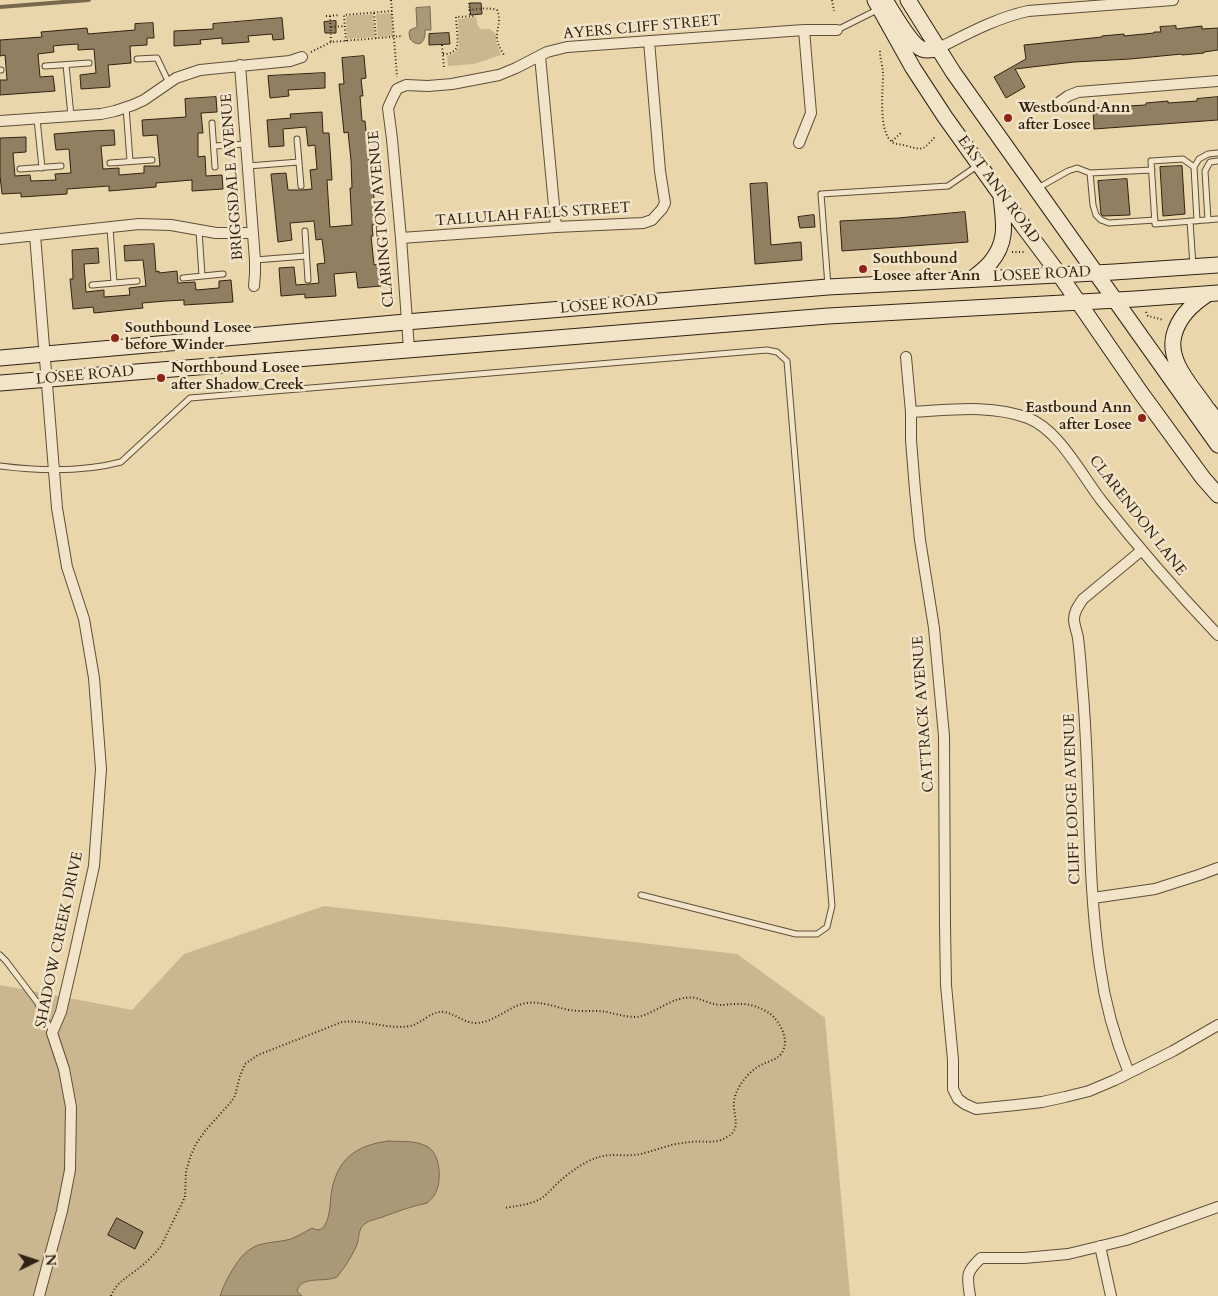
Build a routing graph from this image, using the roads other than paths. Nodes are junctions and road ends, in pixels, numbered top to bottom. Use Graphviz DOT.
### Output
graph roads {
  1 [pos="908,0"];
  2 [pos="1173,0"];
  3 [pos="880,3"];
  4 [pos="804,30"];
  5 [pos="837,30"];
  6 [pos="649,41"];
  7 [pos="937,49"];
  8 [pos="540,56"];
  9 [pos="302,57"];
  10 [pos="137,59"];
  11 [pos="89,63"];
  12 [pos="66,65"];
  13 [pos="240,65"];
  14 [pos="45,66"];
  15 [pos="1218,81"];
  16 [pos="169,83"];
  17 [pos="397,89"];
  18 [pos="1054,106"];
  19 [pos="126,107"];
  20 [pos="71,116"];
  21 [pos="37,119"];
  22 [pos="0,121"];
  23 [pos="212,123"];
  24 [pos="297,139"];
  25 [pos="799,143"];
  26 [pos="246,144"];
  27 [pos="214,146"];
  28 [pos="1218,153"];
  29 [pos="152,160"];
  30 [pos="130,161"];
  31 [pos="1218,161"];
  32 [pos="299,162"];
  33 [pos="110,163"];
  34 [pos="979,165"];
  35 [pos="61,166"];
  36 [pos="248,166"];
  37 [pos="215,167"];
  38 [pos="42,168"];
  39 [pos="1194,168"];
  40 [pos="20,169"];
  41 [pos="1152,170"];
  42 [pos="1090,173"];
  43 [pos="301,186"];
  44 [pos="1035,189"];
  45 [pos="1001,194"];
  46 [pos="1218,219"];
  47 [pos="1155,220"];
  48 [pos="1208,220"];
  49 [pos="1190,221"];
  50 [pos="1197,221"];
  51 [pos="556,227"];
  52 [pos="110,228"];
  53 [pos="199,231"];
  54 [pos="305,232"];
  55 [pos="253,233"];
  56 [pos="35,235"];
  57 [pos="401,238"];
  58 [pos="0,239"];
  59 [pos="306,256"];
  60 [pos="255,260"];
  61 [pos="1218,265"];
  62 [pos="1194,266"];
  63 [pos="1095,272"];
  64 [pos="223,274"];
  65 [pos="1059,274"];
  66 [pos="202,276"];
  67 [pos="183,278"];
  68 [pos="972,279"];
  69 [pos="308,280"];
  70 [pos="137,281"];
  71 [pos="114,283"];
  72 [pos="92,285"];
  73 [pos="254,286"];
  74 [pos="828,287"];
  75 [pos="1214,293"];
  76 [pos="1114,300"];
  77 [pos="1078,301"];
  78 [pos="406,322"];
  79 [pos="409,349"];
  80 [pos="44,355"];
  81 [pos="906,357"];
  82 [pos="0,358"];
  83 [pos="46,380"];
  84 [pos="0,383"];
  85 [pos="910,412"];
  86 [pos="1218,435"];
  87 [pos="1218,445"];
  88 [pos="0,466"];
  89 [pos="54,470"];
  90 [pos="1218,495"];
  91 [pos="1142,550"];
  92 [pos="1218,635"];
  93 [pos="1218,868"];
  94 [pos="641,895"];
  95 [pos="1093,898"];
  96 [pos="0,955"];
  97 [pos="1218,1025"];
  98 [pos="52,1033"];
  99 [pos="1129,1073"];
  100 [pos="1218,1207"];
  101 [pos="1100,1246"];
  102 [pos="39,1296"];
  103 [pos="970,1296"];
  104 [pos="1111,1296"];
  1 -- 7 [label="main road, EAST ANN ROAD"];
  2 -- 7 [label="street"];
  3 -- 5 [label="lane"];
  3 -- 7 [label="main road"];
  3 -- 34 [label="main road, EAST ANN ROAD"];
  4 -- 5 [label="street, AYERS CLIFF STREET"];
  4 -- 6 [label="street, AYERS CLIFF STREET"];
  4 -- 25 [label="street"];
  6 -- 8 [label="street, AYERS CLIFF STREET"];
  6 -- 51 [label="street, TALLULAH FALLS STREET"];
  7 -- 44 [label="main road, EAST ANN ROAD"];
  8 -- 17 [label="street, AYERS CLIFF STREET"];
  8 -- 51 [label="street"];
  9 -- 13 [label="street"];
  10 -- 16 [label="lane"];
  11 -- 12 [label="lane"];
  12 -- 14 [label="lane"];
  12 -- 20 [label="lane"];
  13 -- 16 [label="street"];
  13 -- 26 [label="street, BRIGGSDALE AVENUE"];
  15 -- 18 [label="street"];
  16 -- 19 [label="street"];
  17 -- 57 [label="street, CLARINGTON AVENUE"];
  19 -- 20 [label="street"];
  19 -- 30 [label="lane"];
  20 -- 21 [label="street"];
  21 -- 22 [label="street"];
  21 -- 38 [label="lane"];
  23 -- 27 [label="lane"];
  24 -- 32 [label="lane"];
  26 -- 27 [label="lane"];
  26 -- 36 [label="street, BRIGGSDALE AVENUE"];
  27 -- 37 [label="lane"];
  28 -- 39 [label="lane"];
  29 -- 30 [label="lane"];
  30 -- 33 [label="lane"];
  31 -- 48 [label="lane"];
  32 -- 36 [label="lane"];
  32 -- 43 [label="lane"];
  34 -- 45 [label="main road, EAST ANN ROAD"];
  34 -- 74 [label="lane"];
  35 -- 38 [label="lane"];
  36 -- 55 [label="street, BRIGGSDALE AVENUE"];
  38 -- 40 [label="lane"];
  39 -- 41 [label="lane"];
  39 -- 50 [label="lane"];
  41 -- 42 [label="lane"];
  41 -- 47 [label="lane"];
  42 -- 44 [label="lane"];
  42 -- 47 [label="lane"];
  44 -- 63 [label="main road, EAST ANN ROAD"];
  45 -- 65 [label="main road, EAST ANN ROAD"];
  45 -- 68 [label="main road"];
  46 -- 48 [label="lane"];
  47 -- 49 [label="lane"];
  48 -- 50 [label="lane"];
  49 -- 50 [label="lane"];
  49 -- 62 [label="lane"];
  51 -- 57 [label="street, TALLULAH FALLS STREET"];
  52 -- 53 [label="street"];
  52 -- 56 [label="street"];
  52 -- 71 [label="lane"];
  53 -- 55 [label="street"];
  53 -- 66 [label="lane"];
  54 -- 59 [label="lane"];
  55 -- 60 [label="street, BRIGGSDALE AVENUE"];
  56 -- 58 [label="street"];
  56 -- 80 [label="street, SHADOW CREEK DRIVE"];
  57 -- 78 [label="street, CLARINGTON AVENUE"];
  59 -- 60 [label="lane"];
  59 -- 69 [label="lane"];
  60 -- 73 [label="street, BRIGGSDALE AVENUE"];
  61 -- 62 [label="main road, LOSEE ROAD"];
  62 -- 63 [label="main road, LOSEE ROAD"];
  63 -- 65 [label="main road, LOSEE ROAD"];
  63 -- 76 [label="main road, EAST ANN ROAD"];
  64 -- 66 [label="lane"];
  65 -- 68 [label="main road, LOSEE ROAD"];
  65 -- 77 [label="main road, EAST ANN ROAD"];
  66 -- 67 [label="lane"];
  68 -- 74 [label="main road, LOSEE ROAD"];
  70 -- 71 [label="lane"];
  71 -- 72 [label="lane"];
  74 -- 78 [label="main road, LOSEE ROAD"];
  75 -- 76 [label="main road, LOSEE ROAD"];
  75 -- 86 [label="main road"];
  76 -- 77 [label="main road, LOSEE ROAD"];
  76 -- 87 [label="main road, EAST ANN ROAD"];
  77 -- 79 [label="main road, LOSEE ROAD"];
  77 -- 90 [label="main road, EAST ANN ROAD"];
  78 -- 79 [label="street, CLARINGTON AVENUE"];
  78 -- 80 [label="main road, LOSEE ROAD"];
  79 -- 83 [label="main road, LOSEE ROAD"];
  80 -- 82 [label="main road, LOSEE ROAD"];
  80 -- 83 [label="street, SHADOW CREEK DRIVE"];
  81 -- 85 [label="street, CATTRACK AVENUE"];
  83 -- 84 [label="main road, LOSEE ROAD"];
  83 -- 89 [label="street, SHADOW CREEK DRIVE"];
  85 -- 91 [label="street, CLARENDON LANE"];
  85 -- 99 [label="street, CATTRACK AVENUE"];
  88 -- 89 [label="lane"];
  89 -- 94 [label="lane"];
  89 -- 98 [label="street, SHADOW CREEK DRIVE"];
  91 -- 92 [label="street, CLARENDON LANE"];
  91 -- 95 [label="street, CLIFF LODGE AVENUE"];
  93 -- 95 [label="street"];
  95 -- 99 [label="street, CLIFF LODGE AVENUE"];
  96 -- 98 [label="lane"];
  97 -- 99 [label="street"];
  98 -- 102 [label="street, SHADOW CREEK DRIVE"];
  100 -- 101 [label="street"];
  101 -- 103 [label="street"];
  101 -- 104 [label="street"];
}
